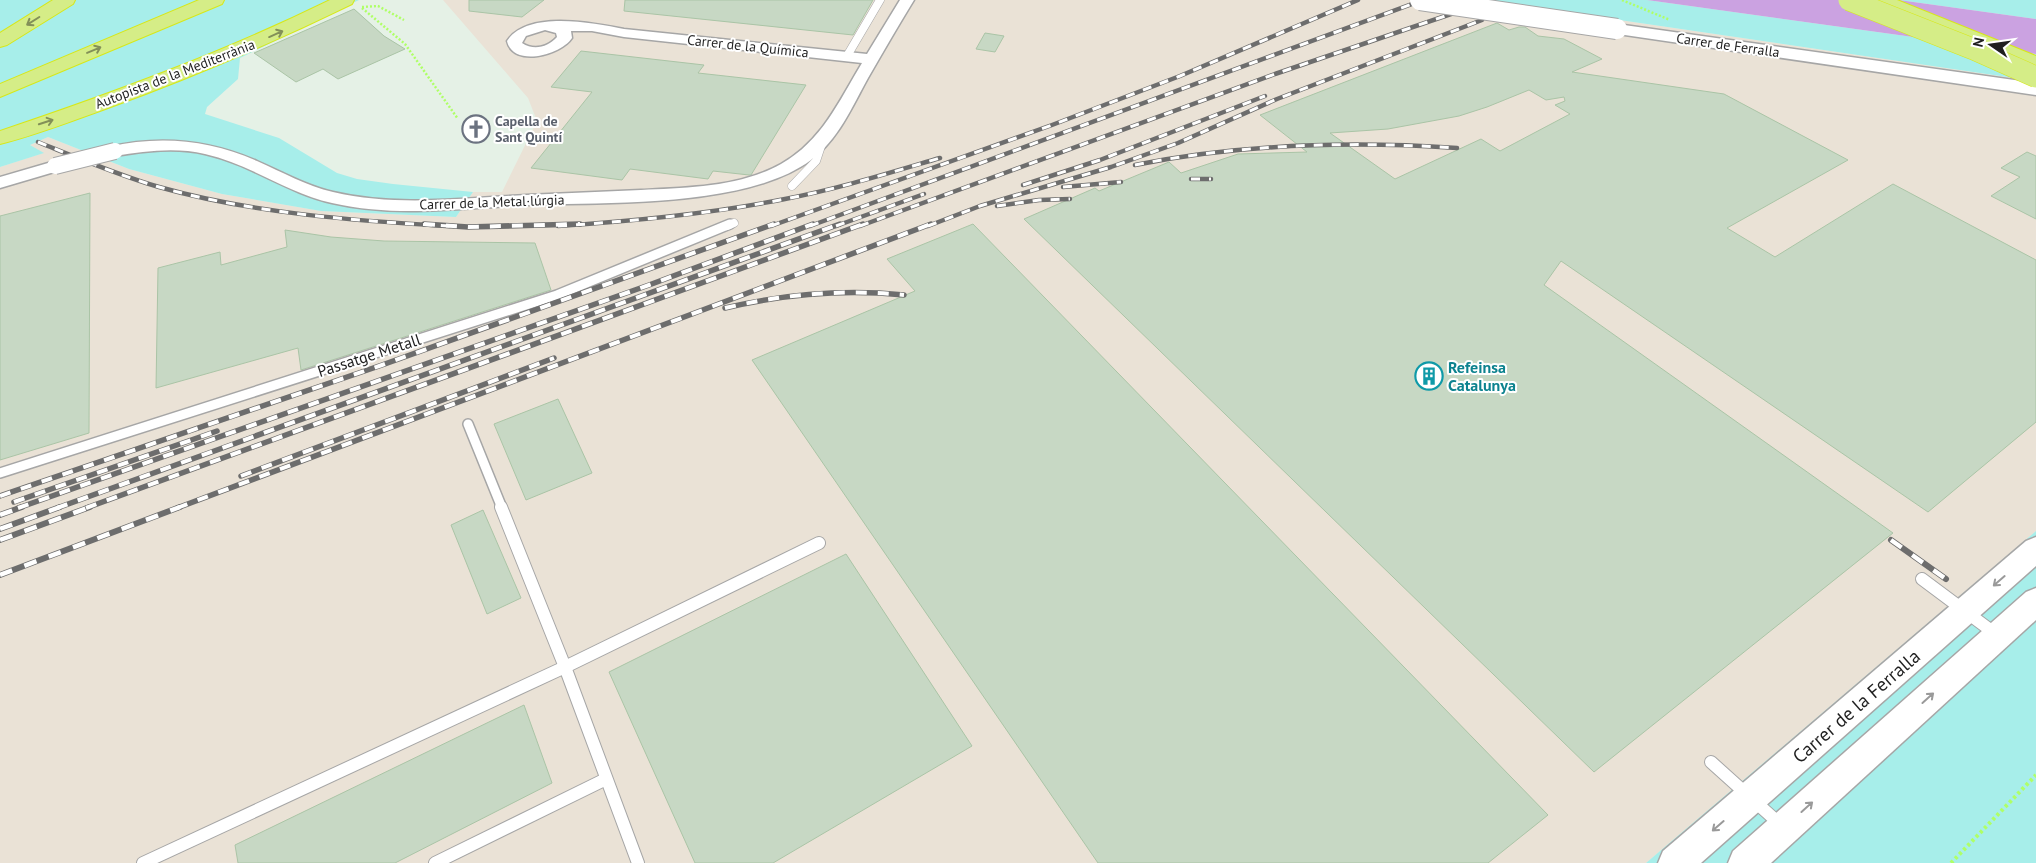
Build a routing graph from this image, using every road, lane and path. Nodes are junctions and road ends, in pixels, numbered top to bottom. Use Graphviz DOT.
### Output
graph roads {
  1 [pos="66,0"];
  2 [pos="171,0"];
  3 [pos="215,0"];
  4 [pos="880,0"];
  5 [pos="906,0"];
  6 [pos="1420,0"];
  7 [pos="1622,0"];
  8 [pos="1849,0"];
  9 [pos="1882,0"];
  10 [pos="354,3"];
  11 [pos="129,16"];
  12 [pos="404,20"];
  13 [pos="1676,21"];
  14 [pos="552,26"];
  15 [pos="624,33"];
  16 [pos="0,41"];
  17 [pos="557,45"];
  18 [pos="847,56"];
  19 [pos="871,59"];
  20 [pos="2036,63"];
  21 [pos="2036,77"];
  22 [pos="2036,89"];
  23 [pos="0,91"];
  24 [pos="458,119"];
  25 [pos="824,137"];
  26 [pos="0,138"];
  27 [pos="0,183"];
  28 [pos="792,186"];
  29 [pos="734,223"];
  30 [pos="468,424"];
  31 [pos="0,473"];
  32 [pos="819,543"];
  33 [pos="2036,549"];
  34 [pos="1922,580"];
  35 [pos="2036,601"];
  36 [pos="1965,611"];
  37 [pos="1998,635"];
  38 [pos="565,666"];
  39 [pos="1711,762"];
  40 [pos="2036,775"];
  41 [pos="606,779"];
  42 [pos="1750,798"];
  43 [pos="1784,828"];
  44 [pos="143,863"];
  45 [pos="435,863"];
  46 [pos="638,863"];
  47 [pos="1675,863"];
  48 [pos="1745,863"];
  49 [pos="1951,863"];
  1 -- 16 [label="highway, one-way"];
  2 -- 11 [label="highway"];
  23 -- 3 [label="highway, one-way"];
  4 -- 18 [label="lane"];
  5 -- 19 [label="street, Carrer de la Metal·lúrgia"];
  6 -- 22 [label="street, Carrer de Ferralla, bridge"];
  7 -- 13 [label="path"];
  8 -- 21 [label="highway, bridge"];
  9 -- 20 [label="highway"];
  10 -- 12 [label="path"];
  10 -- 24 [label="path"];
  26 -- 10 [label="highway, Autopista de la Mediterrània, one-way"];
  14 -- 15 [label="street, Carrer de la Química"];
  14 -- 17 [label="street"];
  14 -- 17 [label="street, Carrer de la Química"];
  15 -- 17 [label="street, Carrer de la Química"];
  15 -- 18 [label="street, Carrer de la Química"];
  18 -- 19 [label="street, Carrer de la Química"];
  19 -- 25 [label="street, Carrer de la Metal·lúrgia"];
  25 -- 27 [label="street, Carrer de la Metal·lúrgia, bridge"];
  25 -- 28 [label="lane"];
  29 -- 31 [label="lane, Passatge Metall"];
  30 -- 38 [label="lane"];
  32 -- 38 [label="lane"];
  33 -- 36 [label="street, Carrer de la Ferralla, one-way"];
  34 -- 36 [label="lane"];
  35 -- 37 [label="street"];
  36 -- 37 [label="lane"];
  36 -- 42 [label="street, Carrer de la Ferralla"];
  43 -- 37 [label="street, one-way"];
  38 -- 41 [label="lane"];
  38 -- 44 [label="lane"];
  39 -- 42 [label="lane"];
  40 -- 49 [label="path"];
  41 -- 45 [label="lane"];
  41 -- 46 [label="lane"];
  42 -- 43 [label="lane"];
  42 -- 47 [label="street, Carrer de la Ferralla, one-way"];
  43 -- 48 [label="street"];
}
